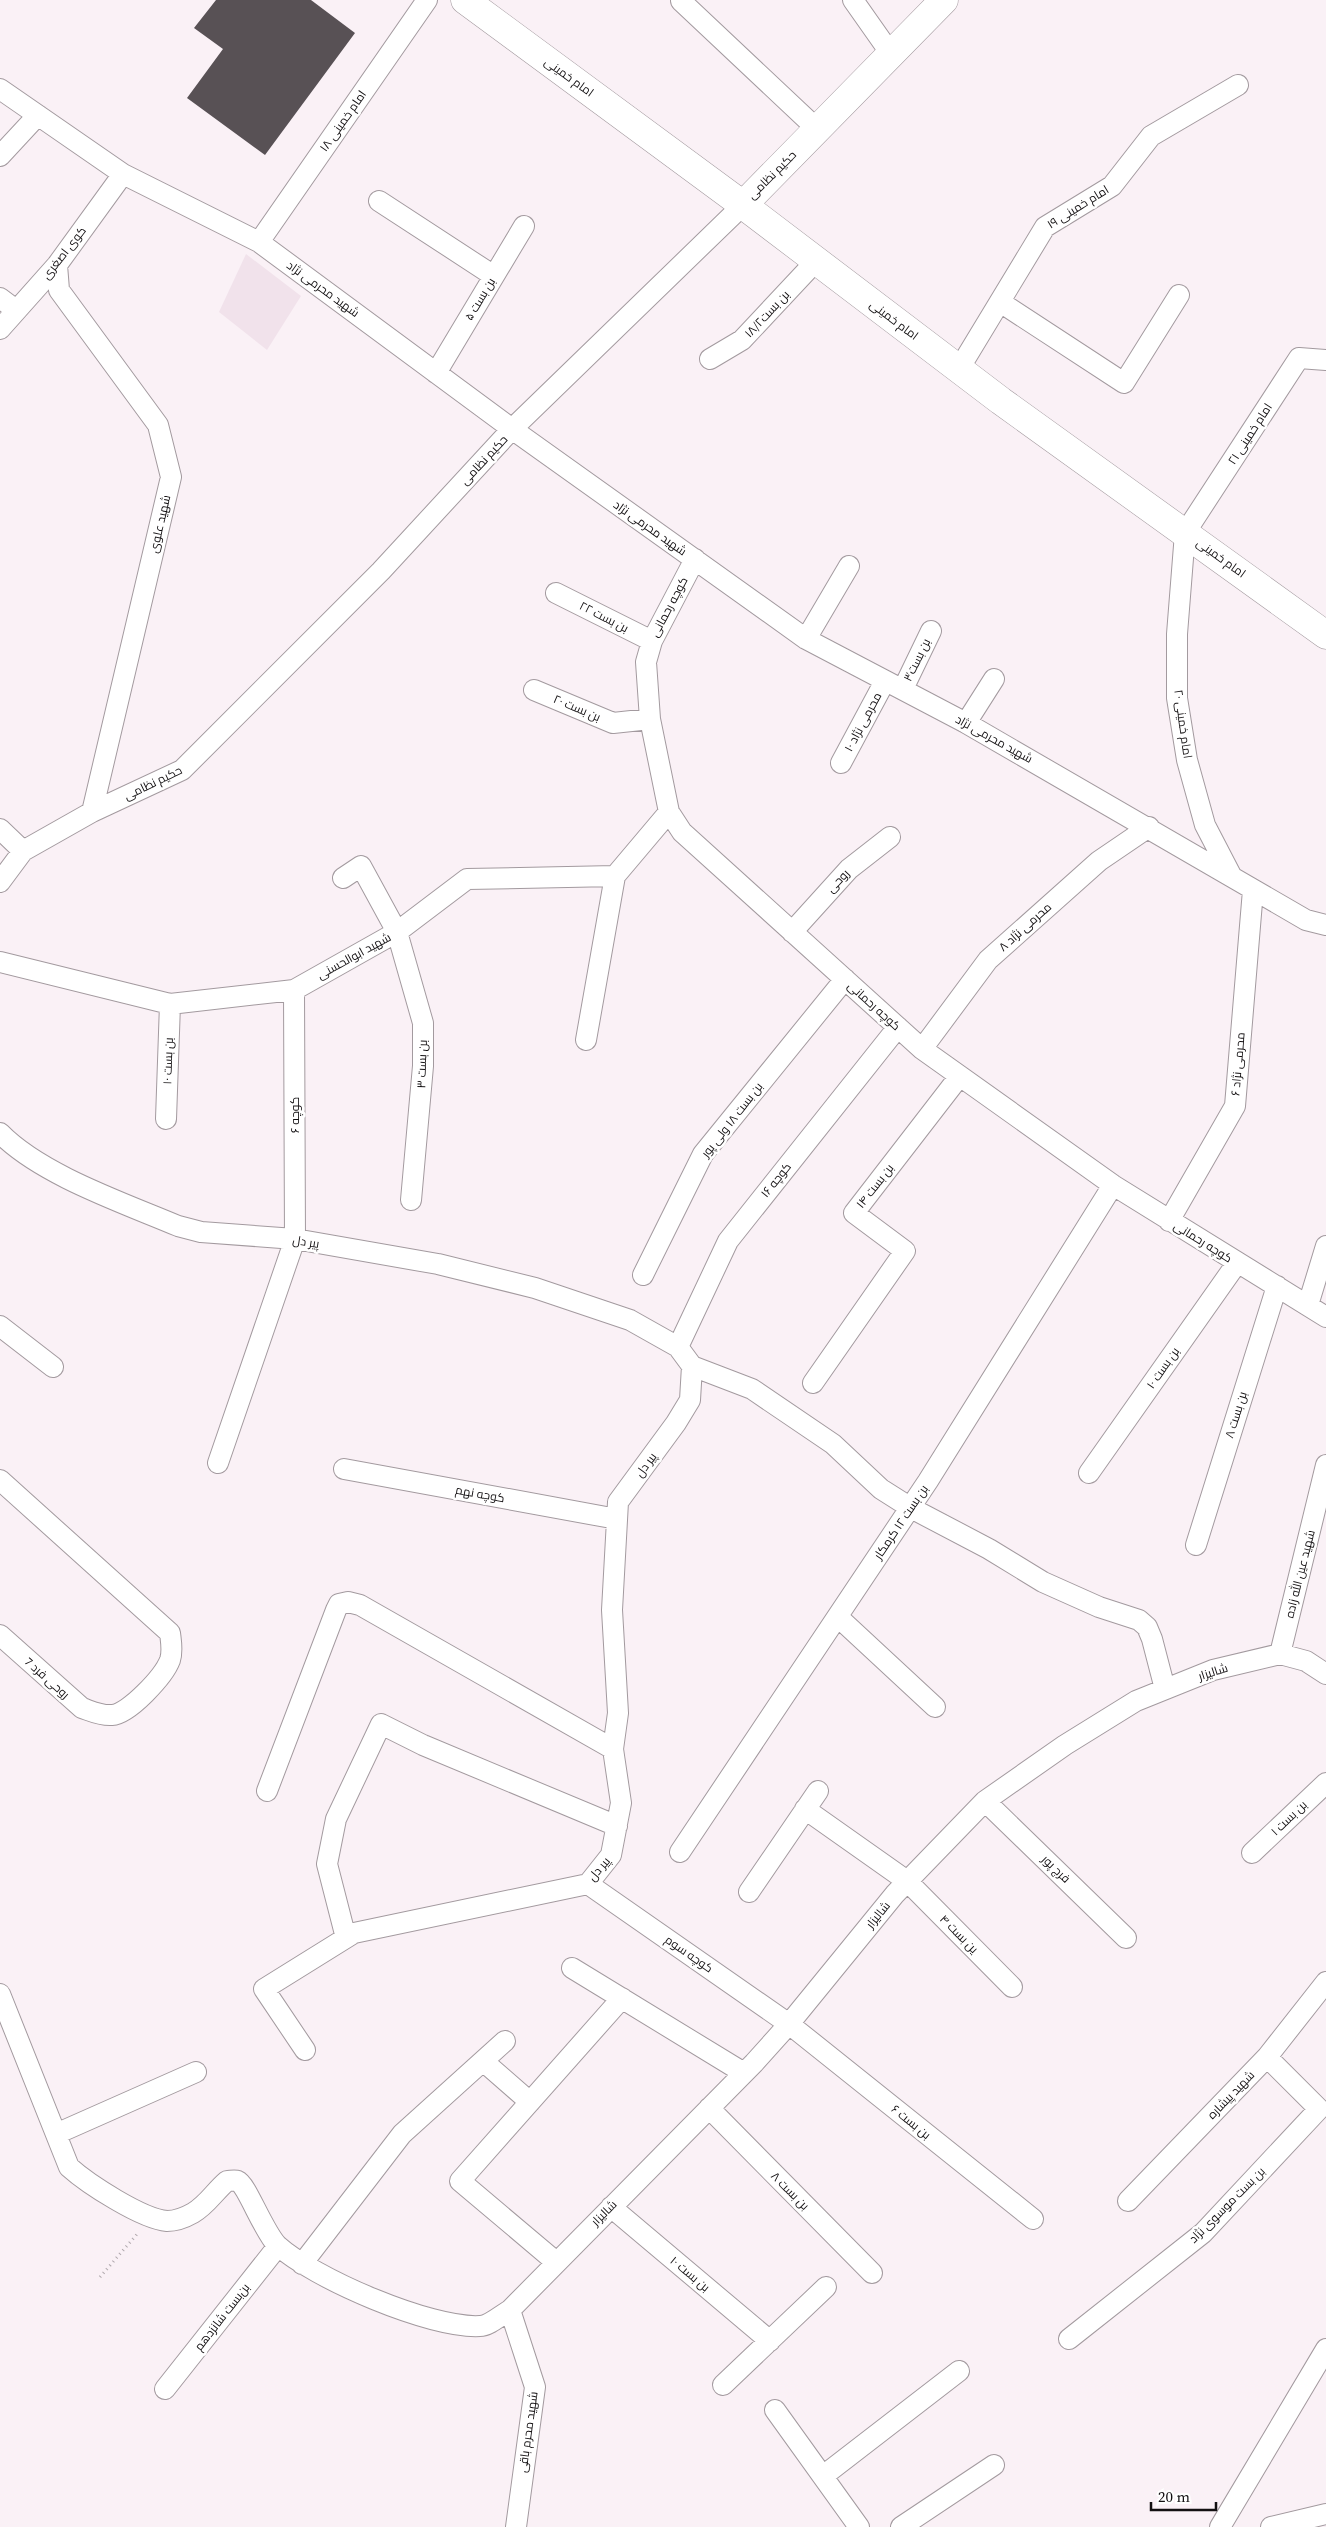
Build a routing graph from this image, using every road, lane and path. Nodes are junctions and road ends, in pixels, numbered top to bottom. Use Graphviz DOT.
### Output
graph roads {
  1 [pos="427,0"];
  2 [pos="464,0"];
  3 [pos="853,0"];
  4 [pos="944,0"];
  5 [pos="681,1"];
  6 [pos="891,54"];
  7 [pos="1238,85"];
  8 [pos="0,89"];
  9 [pos="38,115"];
  10 [pos="817,129"];
  11 [pos="0,156"];
  12 [pos="123,174"];
  13 [pos="379,201"];
  14 [pos="742,205"];
  15 [pos="524,226"];
  16 [pos="259,242"];
  17 [pos="816,261"];
  18 [pos="57,265"];
  19 [pos="494,276"];
  20 [pos="1179,295"];
  21 [pos="0,298"];
  22 [pos="1000,302"];
  23 [pos="16,310"];
  24 [pos="0,329"];
  25 [pos="710,359"];
  26 [pos="1326,360"];
  27 [pos="959,369"];
  28 [pos="436,372"];
  29 [pos="512,430"];
  30 [pos="1185,532"];
  31 [pos="695,559"];
  32 [pos="849,566"];
  33 [pos="556,592"];
  34 [pos="931,631"];
  35 [pos="1326,635"];
  36 [pos="806,639"];
  37 [pos="652,641"];
  38 [pos="994,679"];
  39 [pos="884,681"];
  40 [pos="904,689"];
  41 [pos="534,690"];
  42 [pos="650,719"];
  43 [pos="966,723"];
  44 [pos="841,763"];
  45 [pos="92,812"];
  46 [pos="669,812"];
  47 [pos="1149,827"];
  48 [pos="0,829"];
  49 [pos="890,837"];
  50 [pos="23,850"];
  51 [pos="615,876"];
  52 [pos="1232,877"];
  53 [pos="343,878"];
  54 [pos="0,882"];
  55 [pos="1253,890"];
  56 [pos="1326,926"];
  57 [pos="397,932"];
  58 [pos="792,932"];
  59 [pos="0,962"];
  60 [pos="844,979"];
  61 [pos="294,990"];
  62 [pos="170,1004"];
  63 [pos="898,1027"];
  64 [pos="586,1040"];
  65 [pos="922,1048"];
  66 [pos="959,1077"];
  67 [pos="166,1119"];
  68 [pos="0,1133"];
  69 [pos="1113,1185"];
  70 [pos="410,1200"];
  71 [pos="1169,1221"];
  72 [pos="295,1239"];
  73 [pos="1326,1246"];
  74 [pos="1236,1263"];
  75 [pos="643,1275"];
  76 [pos="1277,1286"];
  77 [pos="1308,1305"];
  78 [pos="1326,1317"];
  79 [pos="0,1326"];
  80 [pos="678,1347"];
  81 [pos="692,1366"];
  82 [pos="54,1367"];
  83 [pos="813,1383"];
  84 [pos="218,1463"];
  85 [pos="1326,1464"];
  86 [pos="344,1469"];
  87 [pos="1089,1473"];
  88 [pos="0,1480"];
  89 [pos="911,1508"];
  90 [pos="617,1519"];
  91 [pos="1196,1545"];
  92 [pos="838,1617"];
  93 [pos="0,1635"];
  94 [pos="1280,1654"];
  95 [pos="1326,1674"];
  96 [pos="1165,1689"];
  97 [pos="935,1707"];
  98 [pos="613,1749"];
  99 [pos="1326,1783"];
  100 [pos="267,1791"];
  101 [pos="818,1791"];
  102 [pos="985,1801"];
  103 [pos="805,1809"];
  104 [pos="617,1826"];
  105 [pos="680,1852"];
  106 [pos="1252,1853"];
  107 [pos="907,1881"];
  108 [pos="588,1884"];
  109 [pos="749,1892"];
  110 [pos="346,1938"];
  111 [pos="1126,1938"];
  112 [pos="572,1968"];
  113 [pos="1326,1982"];
  114 [pos="1012,1986"];
  115 [pos="0,1994"];
  116 [pos="622,1998"];
  117 [pos="789,2024"];
  118 [pos="505,2041"];
  119 [pos="305,2050"];
  120 [pos="1267,2057"];
  121 [pos="483,2061"];
  122 [pos="196,2072"];
  123 [pos="744,2073"];
  124 [pos="530,2102"];
  125 [pos="709,2108"];
  126 [pos="56,2134"];
  127 [pos="1128,2200"];
  128 [pos="611,2207"];
  129 [pos="151,2217"];
  130 [pos="1033,2219"];
  131 [pos="278,2246"];
  132 [pos="556,2262"];
  133 [pos="302,2264"];
  134 [pos="872,2273"];
  135 [pos="100,2277"];
  136 [pos="826,2287"];
  137 [pos="510,2310"];
  138 [pos="1070,2339"];
  139 [pos="770,2340"];
  140 [pos="1326,2349"];
  141 [pos="959,2371"];
  142 [pos="723,2385"];
  143 [pos="165,2389"];
  144 [pos="775,2410"];
  145 [pos="994,2465"];
  146 [pos="823,2476"];
  147 [pos="1326,2514"];
  148 [pos="516,2527"];
  149 [pos="860,2527"];
  150 [pos="901,2527"];
  151 [pos="1220,2527"];
  152 [pos="1271,2527"];
  1 -- 16 [label="street, امام خمینی ۱۸"];
  2 -- 14 [label="street, امام خمینی"];
  3 -- 6 [label="street"];
  4 -- 6 [label="street, حکیم نظامی"];
  5 -- 10 [label="street"];
  6 -- 10 [label="street, حکیم نظامی"];
  7 -- 22 [label="street, امام خمینی ۱۹"];
  8 -- 9 [label="street, شهید محرمی نژاد"];
  9 -- 11 [label="street"];
  9 -- 12 [label="street, شهید محرمی نژاد"];
  10 -- 14 [label="street, حکیم نظامی"];
  12 -- 16 [label="street, شهید محرمی نژاد"];
  12 -- 18 [label="street, کوی اصغری"];
  13 -- 19 [label="street"];
  14 -- 17 [label="street, امام خمینی"];
  14 -- 29 [label="street, حکیم نظامی"];
  15 -- 19 [label="street, بن بست ۵"];
  16 -- 28 [label="street, شهید محرمی نژاد"];
  17 -- 25 [label="street, بن بست۱۸/۲"];
  17 -- 27 [label="street, امام خمینی"];
  18 -- 23 [label="street, کوی اصغری"];
  18 -- 45 [label="street, شهید علوی"];
  19 -- 28 [label="street, بن بست ۵"];
  20 -- 22 [label="street"];
  21 -- 23 [label="street"];
  22 -- 27 [label="street, امام خمینی ۱۹"];
  23 -- 24 [label="street, کوی اصغری"];
  26 -- 30 [label="street, امام خمینی ۲۱"];
  27 -- 30 [label="street, امام خمینی"];
  28 -- 29 [label="street, شهید محرمی نژاد"];
  29 -- 31 [label="street, شهید محرمی نژاد"];
  29 -- 45 [label="street, حکیم نظامی"];
  30 -- 35 [label="street, امام خمینی"];
  30 -- 52 [label="street, امام خمینی ۲۰"];
  31 -- 36 [label="street, شهید محرمی نژاد"];
  31 -- 37 [label="street, کوچه رحمانی"];
  32 -- 36 [label="street"];
  33 -- 37 [label="street, بن بست ۲۲"];
  34 -- 40 [label="street, بن بست۳"];
  36 -- 39 [label="street, شهید محرمی نژاد"];
  37 -- 42 [label="street, کوچه رحمانی"];
  38 -- 43 [label="street"];
  39 -- 40 [label="street, شهید محرمی نژاد"];
  39 -- 44 [label="street, محرمی نژاد ۱۰"];
  40 -- 43 [label="street, شهید محرمی نژاد"];
  41 -- 42 [label="street, بن بست ۲۰"];
  42 -- 46 [label="street, کوچه رحمانی"];
  43 -- 47 [label="street, شهید محرمی نژاد"];
  45 -- 50 [label="street, حکیم نظامی"];
  46 -- 51 [label="street"];
  46 -- 58 [label="street, کوچه رحمانی"];
  47 -- 52 [label="street, شهید محرمی نژاد"];
  47 -- 65 [label="street, محرمی نژاد ۸"];
  48 -- 50 [label="street"];
  49 -- 58 [label="street, روحی"];
  50 -- 54 [label="street, حکیم نظامی"];
  51 -- 57 [label="street, شهید ابوالحسنی"];
  51 -- 64 [label="street"];
  52 -- 55 [label="street, شهید محرمی نژاد"];
  53 -- 57 [label="street, بن بست ۳"];
  55 -- 56 [label="street, شهید محرمی نژاد"];
  55 -- 71 [label="street, محرمی نژاد ۶"];
  57 -- 61 [label="street, شهید ابوالحسنی"];
  57 -- 70 [label="street, بن بست ۳"];
  58 -- 60 [label="street, کوچه رحمانی"];
  59 -- 62 [label="street, شهید ابوالحسنی"];
  60 -- 63 [label="street, کوچه رحمانی"];
  60 -- 75 [label="street, بن بست ۱۸ ولی پور"];
  61 -- 62 [label="street, شهید ابوالحسنی"];
  61 -- 72 [label="street, کوچه ۶"];
  62 -- 67 [label="street, بن بست ۱۰"];
  63 -- 65 [label="street, کوچه رحمانی"];
  63 -- 80 [label="street, کوچه ۱۶"];
  65 -- 66 [label="street, کوچه رحمانی"];
  66 -- 69 [label="street, کوچه رحمانی"];
  66 -- 83 [label="street, بن بست ۱۴"];
  68 -- 72 [label="street, پیر دل"];
  69 -- 71 [label="street, کوچه رحمانی"];
  69 -- 89 [label="street, بن بست ۱۲ کرمکار"];
  71 -- 74 [label="street, کوچه رحمانی"];
  72 -- 80 [label="street, پیر دل"];
  72 -- 84 [label="street, کوچه ۶"];
  73 -- 77 [label="street"];
  74 -- 76 [label="street, کوچه رحمانی"];
  74 -- 87 [label="street, بن بست ۱۰"];
  76 -- 77 [label="street, کوچه رحمانی"];
  76 -- 91 [label="street, بن بست ۸"];
  77 -- 78 [label="street, کوچه رحمانی"];
  79 -- 82 [label="street"];
  80 -- 81 [label="street, پیر دل"];
  81 -- 89 [label="street"];
  81 -- 90 [label="street, پیر دل"];
  85 -- 94 [label="street, شهید عین الله زاده"];
  86 -- 90 [label="street, کوچه نهم"];
  88 -- 93 [label="street, روحی فرد 7"];
  89 -- 92 [label="street, بن بست ۱۲ کرمکار"];
  89 -- 96 [label="street"];
  90 -- 98 [label="street, پیر دل"];
  92 -- 97 [label="street"];
  92 -- 105 [label="street, بن بست ۱۲ کرمکار"];
  94 -- 95 [label="street, شالیزار"];
  94 -- 96 [label="street, شالیزار"];
  96 -- 102 [label="street, شالیزار"];
  98 -- 100 [label="street"];
  98 -- 104 [label="street, پیر دل"];
  99 -- 106 [label="street, بن بست ۱"];
  101 -- 103 [label="street"];
  102 -- 107 [label="street, شالیزار"];
  102 -- 111 [label="street, فرج پور"];
  103 -- 107 [label="street, ین بست ۴"];
  103 -- 109 [label="street"];
  104 -- 108 [label="street, پیر دل"];
  104 -- 110 [label="street"];
  107 -- 114 [label="street, ین بست ۴"];
  107 -- 117 [label="street, شالیزار"];
  108 -- 110 [label="street, پیر دل"];
  108 -- 117 [label="street, کوچه سوم"];
  110 -- 119 [label="street, پیر دل"];
  112 -- 116 [label="street"];
  113 -- 120 [label="street, شهید پیشاره"];
  115 -- 126 [label="street"];
  116 -- 123 [label="street"];
  116 -- 124 [label="street"];
  117 -- 123 [label="street, شالیزار"];
  117 -- 130 [label="street, بن بست ۶"];
  118 -- 121 [label="street"];
  120 -- 127 [label="street, شهید پیشاره"];
  120 -- 138 [label="street, بن بست موسوی نژاد"];
  121 -- 124 [label="street"];
  121 -- 133 [label="street"];
  122 -- 126 [label="street"];
  123 -- 125 [label="street, شالیزار"];
  124 -- 132 [label="street"];
  125 -- 128 [label="street, شالیزار"];
  125 -- 134 [label="street, بن بست ۸"];
  126 -- 129 [label="street"];
  128 -- 132 [label="street, شالیزار"];
  128 -- 139 [label="street, بن بست ۱۰"];
  129 -- 131 [label="street, شالیزار"];
  129 -- 135 [label="path"];
  131 -- 133 [label="street, شالیزار"];
  131 -- 143 [label="street, بن‌بست شانزدهم"];
  132 -- 137 [label="street, شالیزار"];
  133 -- 137 [label="street, شالیزار"];
  136 -- 139 [label="street"];
  137 -- 148 [label="street, شهید محرم باقی"];
  139 -- 142 [label="street"];
  140 -- 151 [label="street"];
  141 -- 146 [label="street"];
  144 -- 146 [label="street"];
  145 -- 150 [label="street"];
  146 -- 149 [label="street"];
  147 -- 152 [label="street"];
}
